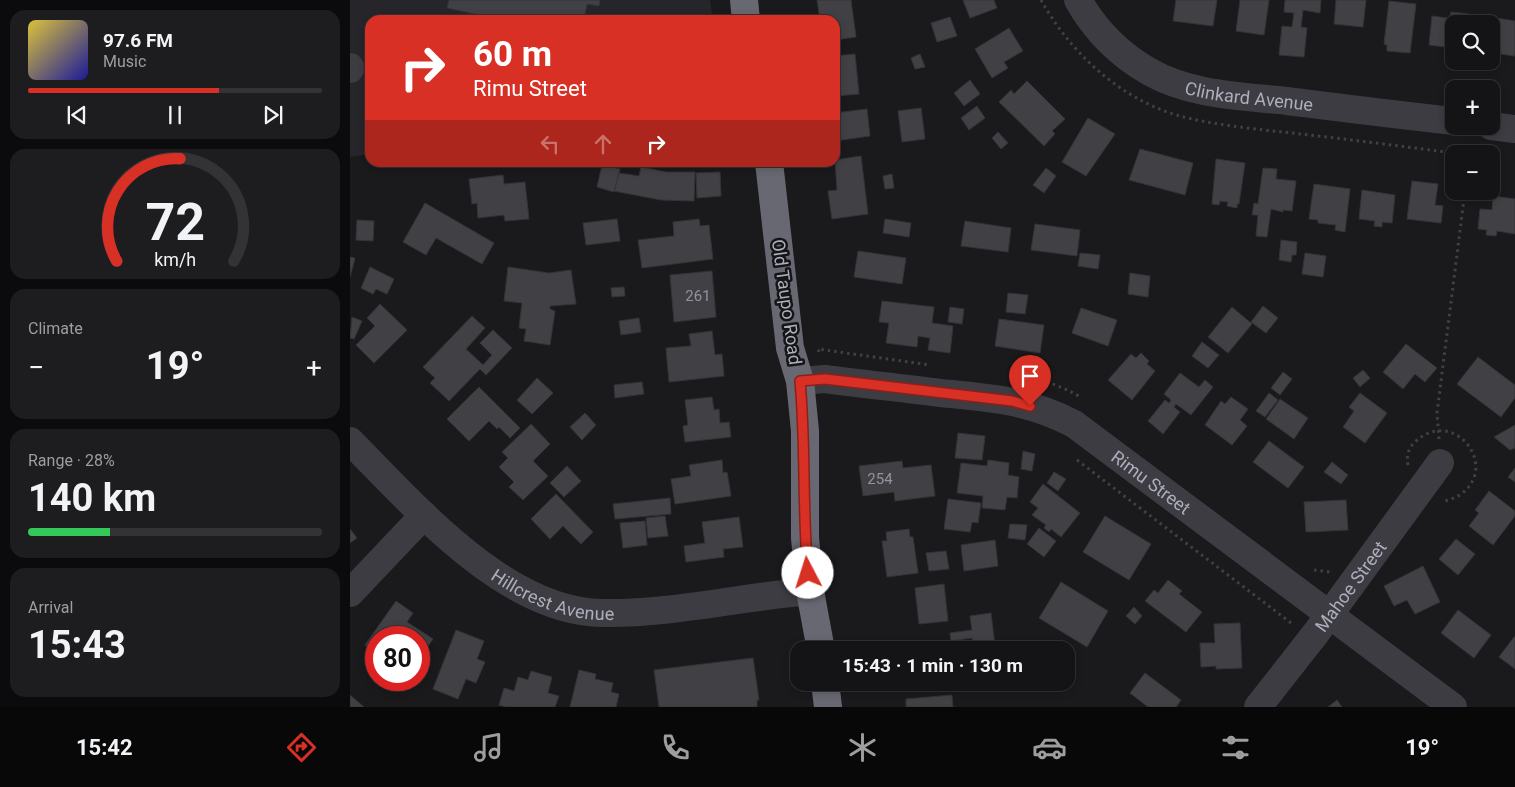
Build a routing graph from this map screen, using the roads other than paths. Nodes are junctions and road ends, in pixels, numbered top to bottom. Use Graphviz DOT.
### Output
graph roads {
  1 [pos="744,0"];
  2 [pos="1078,0"];
  3 [pos="746,15"];
  4 [pos="1445,120"];
  5 [pos="1500,127"];
  6 [pos="1515,129"];
  7 [pos="770,167"];
  8 [pos="800,381"];
  9 [pos="350,441"];
  10 [pos="1440,463"];
  11 [pos="424,515"];
  12 [pos="810,591"];
  13 [pos="350,593"];
  14 [pos="1329,615"];
  15 [pos="820,641"];
  16 [pos="826,691"];
  17 [pos="828,707"];
  18 [pos="1258,707"];
  19 [pos="1453,707"];
  1 -- 3 [label="highway"];
  2 -- 4 [label="street, Clinkard Avenue"];
  5 -- 6 [label="street"];
  7 -- 8 [label="highway, Old Taupo Road"];
  8 -- 12 [label="highway, Old Taupo Road"];
  8 -- 14 [label="street, Rimu Street"];
  9 -- 11 [label="street, Hillcrest Avenue"];
  10 -- 14 [label="street, Mahoe Street"];
  11 -- 12 [label="street, Hillcrest Avenue"];
  11 -- 13 [label="street"];
  12 -- 15 [label="highway, Old Taupo Road"];
  14 -- 18 [label="street, Mahoe Street"];
  14 -- 19 [label="street, Rimu Street"];
  16 -- 17 [label="highway"];
}
